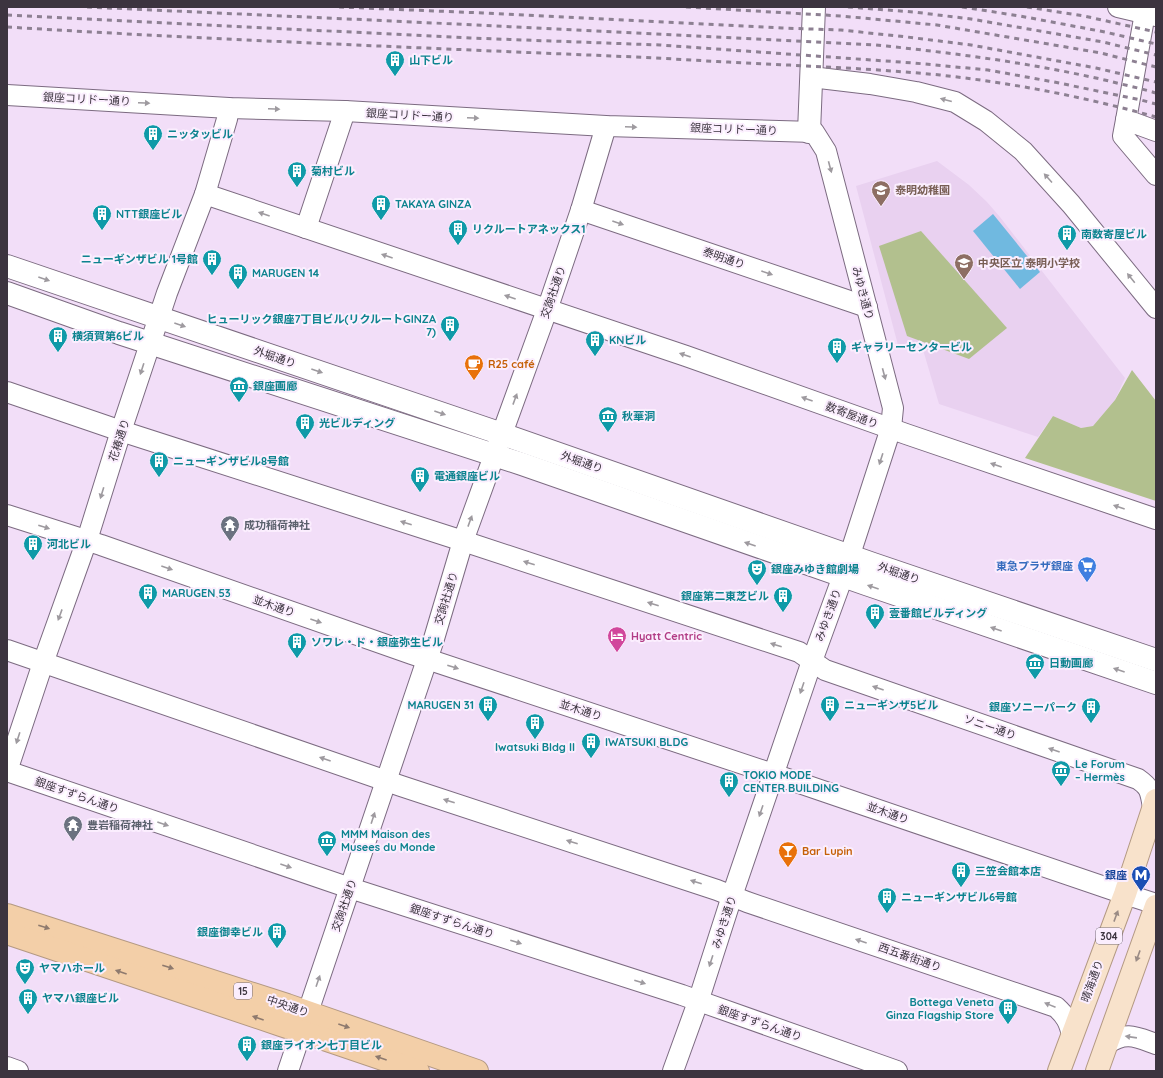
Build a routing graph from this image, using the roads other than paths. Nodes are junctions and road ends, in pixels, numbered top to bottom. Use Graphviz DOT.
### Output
graph roads {
  1 [pos="814,7"];
  2 [pos="1118,7"];
  3 [pos="1150,15"];
  4 [pos="811,77"];
  5 [pos="7,95"];
  6 [pos="230,108"];
  7 [pos="345,111"];
  8 [pos="1125,123"];
  9 [pos="606,126"];
  10 [pos="1156,131"];
  11 [pos="811,132"];
  12 [pos="1156,175"];
  13 [pos="205,194"];
  14 [pos="581,210"];
  15 [pos="306,228"];
  16 [pos="7,266"];
  17 [pos="7,294"];
  18 [pos="867,307"];
  19 [pos="1156,308"];
  20 [pos="547,310"];
  21 [pos="155,331"];
  22 [pos="7,392"];
  23 [pos="891,428"];
  24 [pos="121,431"];
  25 [pos="502,434"];
  26 [pos="495,455"];
  27 [pos="7,515"];
  28 [pos="1156,519"];
  29 [pos="88,540"];
  30 [pos="463,541"];
  31 [pos="850,555"];
  32 [pos="843,576"];
  33 [pos="7,650"];
  34 [pos="427,659"];
  35 [pos="1156,660"];
  36 [pos="812,661"];
  37 [pos="43,662"];
  38 [pos="1156,683"];
  39 [pos="7,771"];
  40 [pos="773,774"];
  41 [pos="385,780"];
  42 [pos="1155,804"];
  43 [pos="350,888"];
  44 [pos="1124,894"];
  45 [pos="732,896"];
  46 [pos="1156,905"];
  47 [pos="7,915"];
  48 [pos="7,933"];
  49 [pos="698,1002"];
  50 [pos="305,1022"];
  51 [pos="1072,1035"];
  52 [pos="1107,1044"];
  53 [pos="1156,1044"];
  54 [pos="7,1066"];
  55 [pos="18,1071"];
  56 [pos="288,1071"];
  57 [pos="418,1071"];
  58 [pos="477,1071"];
  59 [pos="674,1071"];
  60 [pos="898,1071"];
  61 [pos="1059,1071"];
  62 [pos="1097,1071"];
  1 -- 4 [label="main road"];
  2 -- 3 [label="street"];
  3 -- 8 [label="street"];
  4 -- 11 [label="main road"];
  19 -- 4 [label="street, one-way"];
  5 -- 6 [label="street, 銀座コリドー通り, one-way"];
  6 -- 7 [label="street, 銀座コリドー通り, one-way"];
  6 -- 13 [label="street, 花椿通り"];
  7 -- 9 [label="street, 銀座コリドー通り, one-way"];
  7 -- 15 [label="street"];
  8 -- 10 [label="street"];
  8 -- 12 [label="street"];
  9 -- 11 [label="street, 銀座コリドー通り, one-way"];
  9 -- 14 [label="street, 交詢社通り"];
  11 -- 18 [label="street, みゆき通り, one-way"];
  15 -- 13 [label="street, 数寄屋通り, one-way"];
  13 -- 21 [label="street, 花椿通り"];
  14 -- 18 [label="street, 泰明通り, one-way"];
  14 -- 20 [label="street, 交詢社通り"];
  20 -- 15 [label="street, 数寄屋通り, one-way"];
  16 -- 21 [label="main road, 外堀通り, one-way"];
  17 -- 21 [label="main road, 外堀通り"];
  18 -- 23 [label="street, みゆき通り, one-way"];
  23 -- 20 [label="street, 数寄屋通り, one-way"];
  25 -- 20 [label="street, 交詢社通り, one-way"];
  21 -- 24 [label="street, 花椿通り, one-way"];
  21 -- 25 [label="main road, 外堀通り, one-way"];
  21 -- 26 [label="main road, 外堀通り"];
  22 -- 24 [label="street, ソニー通り"];
  28 -- 23 [label="street, 数寄屋通り, one-way"];
  23 -- 31 [label="street, みゆき通り, one-way"];
  24 -- 29 [label="street, 花椿通り, one-way"];
  30 -- 24 [label="street, ソニー通り, one-way"];
  25 -- 26 [label="street, 交詢社通り"];
  25 -- 31 [label="main road, 外堀通り"];
  30 -- 26 [label="street, 交詢社通り, one-way"];
  32 -- 26 [label="main road, 外堀通り, one-way"];
  27 -- 29 [label="street, 並木通り, one-way"];
  29 -- 34 [label="street, 並木通り, one-way"];
  29 -- 37 [label="street, 花椿通り, one-way"];
  30 -- 34 [label="street, 交詢社通り"];
  36 -- 30 [label="street, ソニー通り, one-way"];
  31 -- 32 [label="street, みゆき通り"];
  31 -- 35 [label="main road, 外堀通り"];
  32 -- 36 [label="street, みゆき通り"];
  38 -- 32 [label="main road, 外堀通り, one-way"];
  33 -- 37 [label="street, 西五番街通り"];
  34 -- 40 [label="street, 並木通り, one-way"];
  34 -- 41 [label="street, 交詢社通り"];
  36 -- 40 [label="street, みゆき通り, one-way"];
  42 -- 36 [label="street, ソニー通り, one-way"];
  37 -- 39 [label="street, 花椿通り, one-way"];
  41 -- 37 [label="street, 西五番街通り, one-way"];
  39 -- 43 [label="street, 銀座すずらん通り, one-way"];
  40 -- 44 [label="street, 並木通り"];
  40 -- 45 [label="street, みゆき通り, one-way"];
  43 -- 41 [label="street, 交詢社通り, one-way"];
  45 -- 41 [label="street, 西五番街通り, one-way"];
  42 -- 44 [label="main road, 晴海通り / 304"];
  43 -- 49 [label="street, 銀座すずらん通り, one-way"];
  50 -- 43 [label="street, 交詢社通り, one-way"];
  44 -- 46 [label="street, 並木通り"];
  51 -- 44 [label="main road, 晴海通り / 304, one-way"];
  45 -- 49 [label="street, みゆき通り, one-way"];
  51 -- 45 [label="street, 西五番街通り, one-way"];
  46 -- 52 [label="main road, one-way"];
  47 -- 50 [label="highway, 中央通り / 15, one-way"];
  50 -- 48 [label="highway, 中央通り / 15, one-way"];
  49 -- 59 [label="street, みゆき通り"];
  49 -- 60 [label="street, 銀座すずらん通り"];
  50 -- 56 [label="street, 交詢社通り"];
  57 -- 50 [label="highway, 中央通り / 15, one-way"];
  50 -- 58 [label="highway, 中央通り / 15, one-way"];
  51 -- 61 [label="main road, 晴海通り / 304"];
  53 -- 52 [label="street, one-way"];
  52 -- 62 [label="main road"];
  54 -- 55 [label="street"];
}
